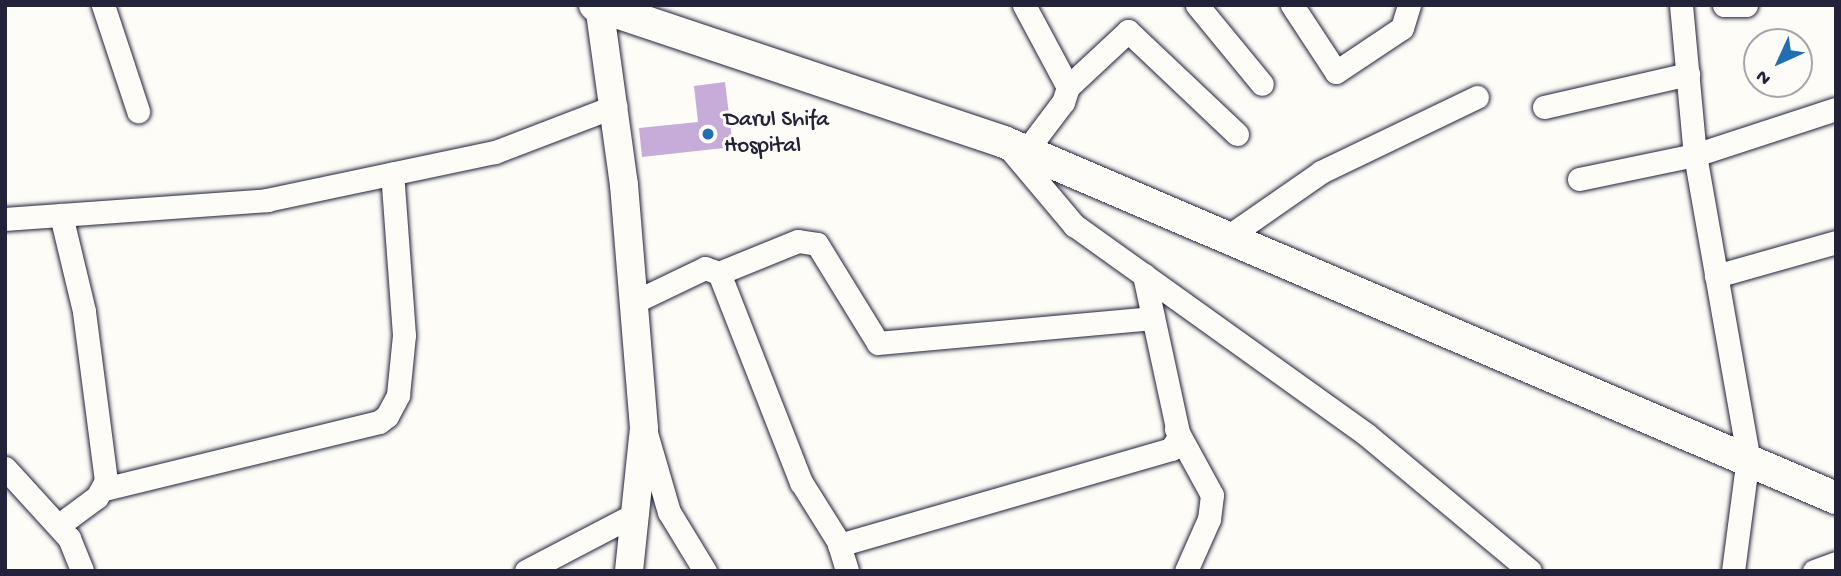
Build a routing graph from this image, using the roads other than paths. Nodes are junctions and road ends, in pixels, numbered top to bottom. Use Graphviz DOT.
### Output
graph roads {
  1 [pos="103,5"];
  2 [pos="1024,5"];
  3 [pos="1197,5"];
  4 [pos="1292,5"];
  5 [pos="1724,5"];
  6 [pos="1746,5"];
  7 [pos="598,6"];
  8 [pos="1408,6"];
  9 [pos="1684,7"];
  10 [pos="1688,74"];
  11 [pos="1262,84"];
  12 [pos="1068,87"];
  13 [pos="1477,97"];
  14 [pos="615,106"];
  15 [pos="1544,107"];
  16 [pos="1836,109"];
  17 [pos="138,111"];
  18 [pos="1237,134"];
  19 [pos="1015,147"];
  20 [pos="1695,155"];
  21 [pos="392,173"];
  22 [pos="1579,178"];
  23 [pos="61,215"];
  24 [pos="5,219"];
  25 [pos="1229,236"];
  26 [pos="1836,242"];
  27 [pos="719,272"];
  28 [pos="1144,275"];
  29 [pos="1716,276"];
  30 [pos="632,303"];
  31 [pos="1153,318"];
  32 [pos="645,428"];
  33 [pos="1177,429"];
  34 [pos="1748,457"];
  35 [pos="5,468"];
  36 [pos="104,488"];
  37 [pos="1836,498"];
  38 [pos="637,513"];
  39 [pos="59,525"];
  40 [pos="839,545"];
  41 [pos="1836,563"];
  42 [pos="82,571"];
  43 [pos="526,571"];
  44 [pos="629,571"];
  45 [pos="705,571"];
  46 [pos="847,571"];
  47 [pos="1186,571"];
  48 [pos="1530,571"];
  49 [pos="1733,571"];
  50 [pos="1814,571"];
  1 -- 17 [label="street"];
  2 -- 12 [label="street"];
  3 -- 11 [label="street"];
  4 -- 8 [label="street"];
  5 -- 6 [label="street"];
  7 -- 14 [label="street"];
  7 -- 19 [label="main road"];
  9 -- 10 [label="street"];
  10 -- 15 [label="street"];
  10 -- 20 [label="street"];
  12 -- 18 [label="street"];
  12 -- 19 [label="street"];
  13 -- 25 [label="street"];
  14 -- 21 [label="street"];
  14 -- 30 [label="street"];
  16 -- 20 [label="street"];
  19 -- 25 [label="main road"];
  19 -- 28 [label="street"];
  20 -- 22 [label="street"];
  20 -- 29 [label="street"];
  21 -- 23 [label="street"];
  21 -- 36 [label="street"];
  23 -- 24 [label="street"];
  23 -- 36 [label="street"];
  25 -- 34 [label="main road"];
  26 -- 29 [label="street"];
  27 -- 30 [label="street"];
  27 -- 31 [label="street"];
  27 -- 40 [label="street"];
  28 -- 31 [label="street"];
  28 -- 48 [label="street"];
  29 -- 34 [label="street"];
  30 -- 32 [label="street"];
  31 -- 33 [label="street"];
  32 -- 38 [label="street"];
  32 -- 45 [label="street"];
  33 -- 40 [label="street"];
  33 -- 47 [label="street"];
  34 -- 37 [label="main road"];
  34 -- 49 [label="street"];
  35 -- 39 [label="street"];
  36 -- 39 [label="street"];
  38 -- 43 [label="street"];
  38 -- 44 [label="street"];
  39 -- 42 [label="street"];
  40 -- 46 [label="street"];
  41 -- 50 [label="street"];
}
